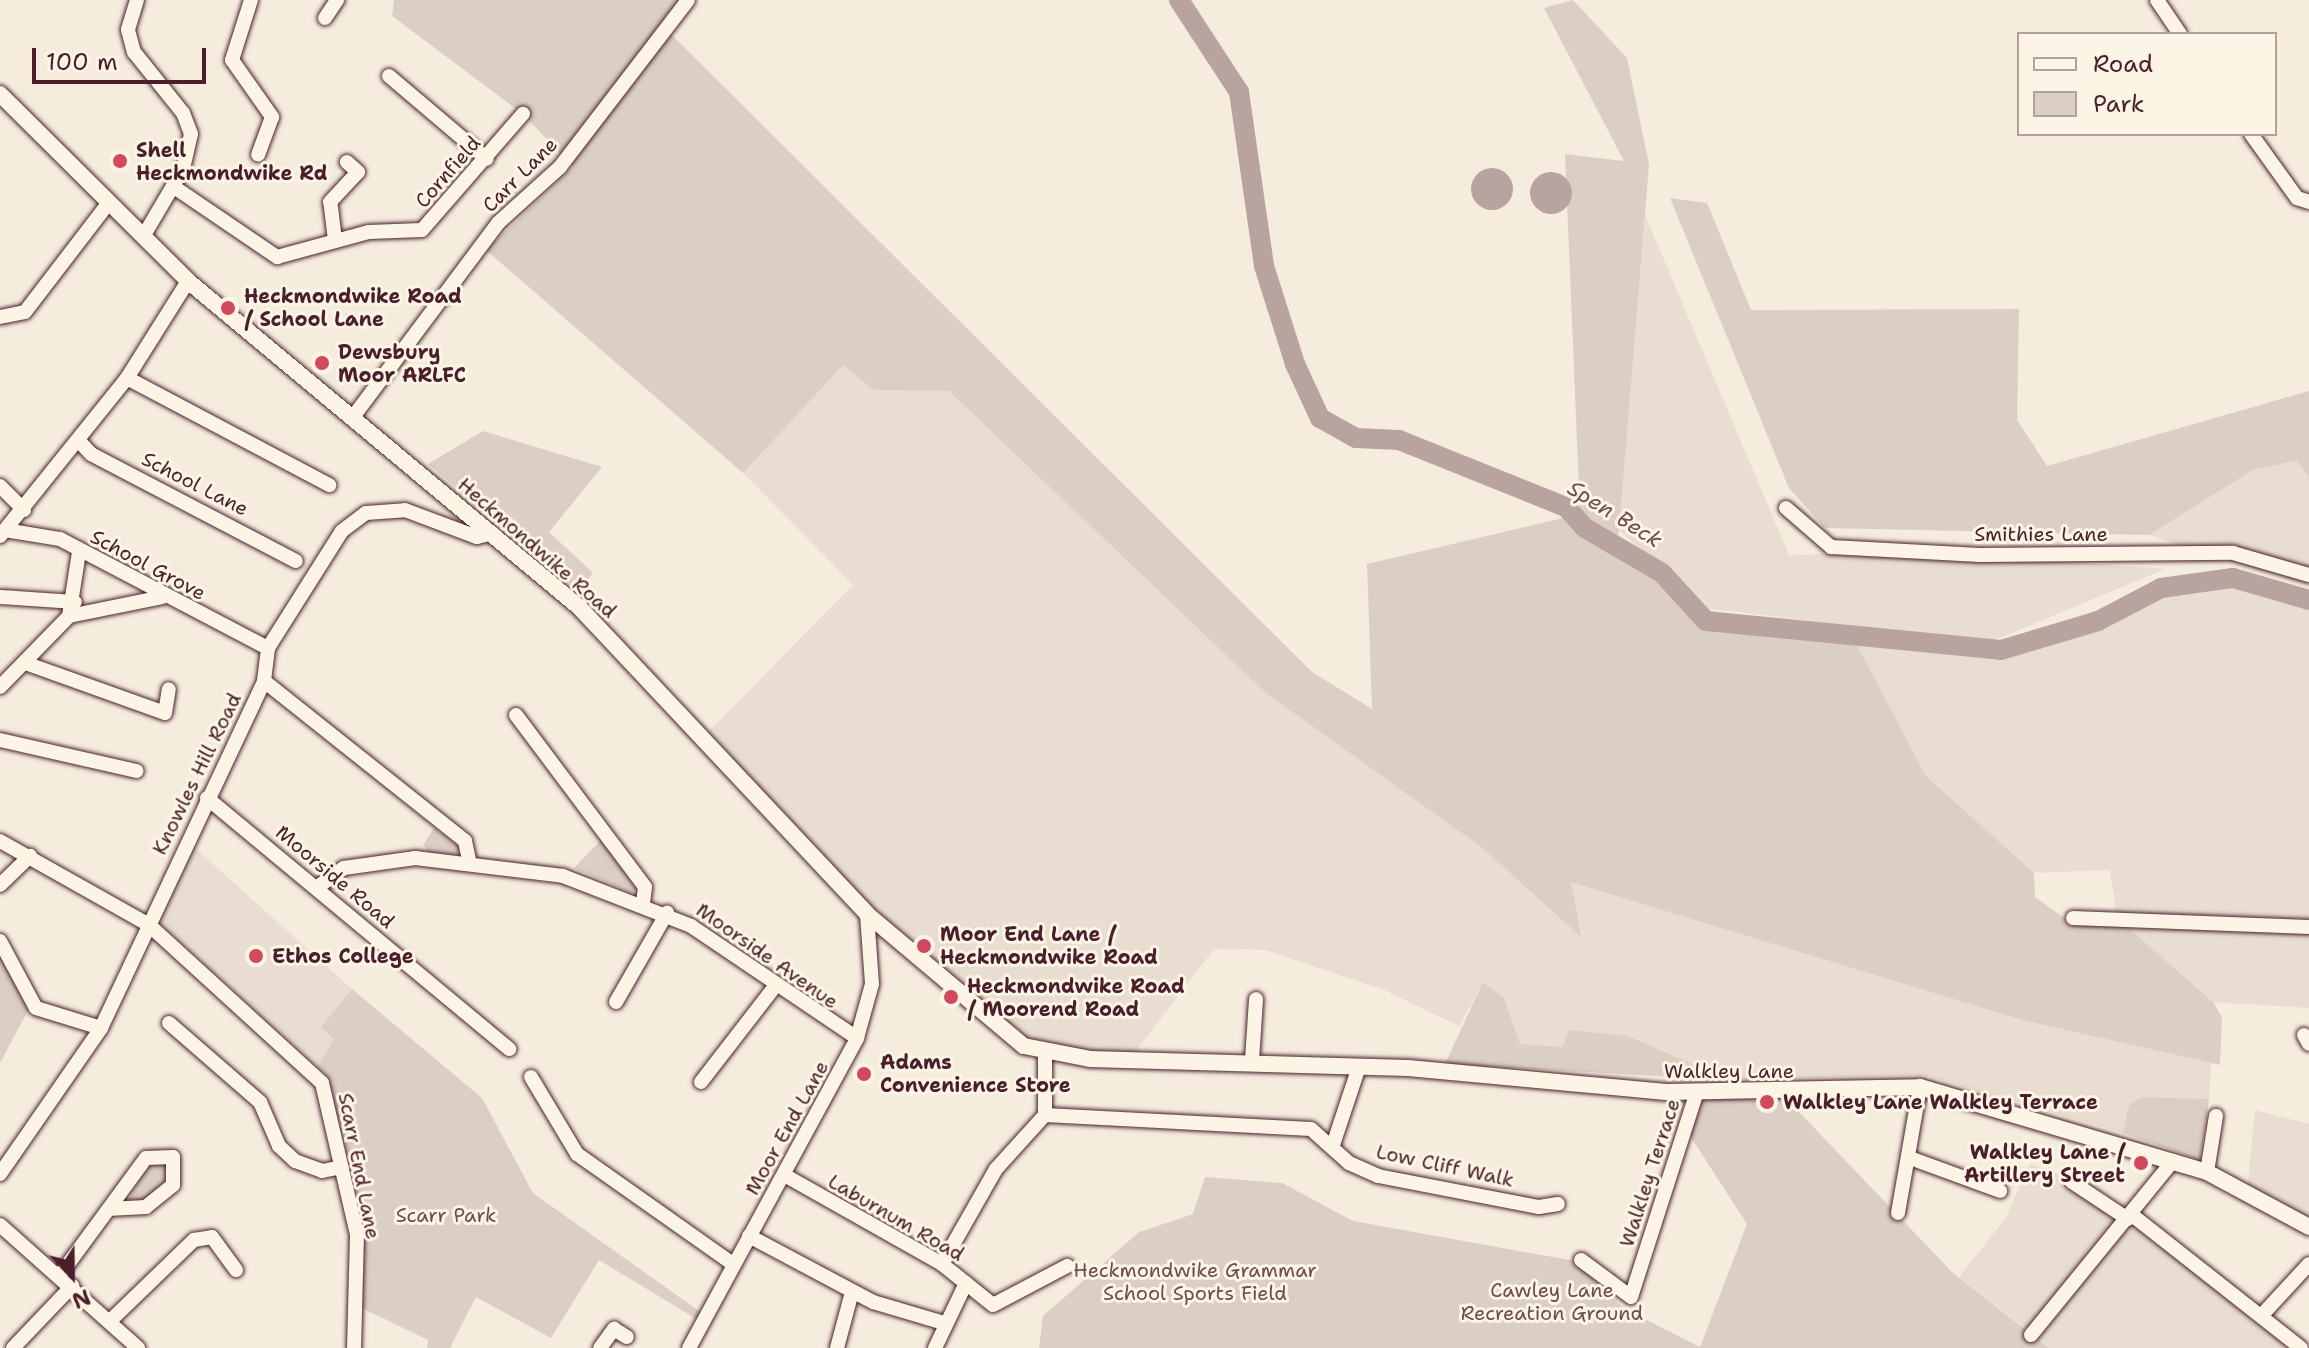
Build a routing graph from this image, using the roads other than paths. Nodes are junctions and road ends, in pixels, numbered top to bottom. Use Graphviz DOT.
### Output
graph roads {
  1 [pos="137,0"];
  2 [pos="251,0"];
  3 [pos="337,0"];
  4 [pos="688,0"];
  5 [pos="2157,0"];
  6 [pos="325,18"];
  7 [pos="2179,32"];
  8 [pos="389,76"];
  9 [pos="0,94"];
  10 [pos="523,114"];
  11 [pos="2253,136"];
  12 [pos="258,155"];
  13 [pos="487,159"];
  14 [pos="347,162"];
  15 [pos="174,187"];
  16 [pos="2303,200"];
  17 [pos="108,204"];
  18 [pos="143,237"];
  19 [pos="335,240"];
  20 [pos="188,281"];
  21 [pos="0,317"];
  22 [pos="127,378"];
  23 [pos="353,417"];
  24 [pos="78,440"];
  25 [pos="329,485"];
  26 [pos="0,486"];
  27 [pos="1786,508"];
  28 [pos="24,510"];
  29 [pos="3,533"];
  30 [pos="493,533"];
  31 [pos="79,552"];
  32 [pos="296,561"];
  33 [pos="2309,575"];
  34 [pos="1,597"];
  35 [pos="162,597"];
  36 [pos="72,609"];
  37 [pos="268,648"];
  38 [pos="28,664"];
  39 [pos="264,681"];
  40 [pos="0,687"];
  41 [pos="169,689"];
  42 [pos="516,715"];
  43 [pos="0,740"];
  44 [pos="137,771"];
  45 [pos="207,798"];
  46 [pos="0,841"];
  47 [pos="30,856"];
  48 [pos="469,860"];
  49 [pos="0,885"];
  50 [pos="319,886"];
  51 [pos="643,903"];
  52 [pos="667,913"];
  53 [pos="867,914"];
  54 [pos="2073,918"];
  55 [pos="149,925"];
  56 [pos="2309,927"];
  57 [pos="0,941"];
  58 [pos="776,985"];
  59 [pos="1256,999"];
  60 [pos="616,1002"];
  61 [pos="169,1023"];
  62 [pos="101,1028"];
  63 [pos="857,1038"];
  64 [pos="509,1049"];
  65 [pos="1045,1056"];
  66 [pos="1252,1060"];
  67 [pos="1359,1067"];
  68 [pos="531,1077"];
  69 [pos="701,1082"];
  70 [pos="1920,1087"];
  71 [pos="1700,1092"];
  72 [pos="1045,1115"];
  73 [pos="2216,1116"];
  74 [pos="1333,1145"];
  75 [pos="1910,1158"];
  76 [pos="2173,1161"];
  77 [pos="342,1167"];
  78 [pos="2207,1172"];
  79 [pos="0,1174"];
  80 [pos="786,1176"];
  81 [pos="2072,1182"];
  82 [pos="2000,1191"];
  83 [pos="1558,1204"];
  84 [pos="112,1209"];
  85 [pos="1898,1213"];
  86 [pos="2130,1217"];
  87 [pos="0,1225"];
  88 [pos="2309,1227"];
  89 [pos="749,1236"];
  90 [pos="1581,1260"];
  91 [pos="733,1264"];
  92 [pos="942,1264"];
  93 [pos="2309,1264"];
  94 [pos="1067,1266"];
  95 [pos="236,1270"];
  96 [pos="60,1275"];
  97 [pos="966,1283"];
  98 [pos="72,1286"];
  99 [pos="852,1292"];
  100 [pos="2262,1315"];
  101 [pos="110,1321"];
  102 [pos="944,1323"];
  103 [pos="2031,1335"];
  104 [pos="627,1337"];
  105 [pos="13,1348"];
  106 [pos="138,1348"];
  107 [pos="354,1348"];
  108 [pos="600,1348"];
  109 [pos="689,1348"];
  110 [pos="837,1348"];
  111 [pos="935,1348"];
  112 [pos="2301,1348"];
  1 -- 15 [label="street"];
  2 -- 12 [label="street"];
  3 -- 6 [label="street"];
  4 -- 23 [label="street, Carr Lane"];
  5 -- 7 [label="street"];
  8 -- 13 [label="street"];
  9 -- 17 [label="main road, Heckmondwike Road"];
  10 -- 13 [label="street, Cornfield"];
  11 -- 16 [label="street"];
  13 -- 19 [label="street, Cornfield"];
  14 -- 19 [label="street"];
  15 -- 18 [label="street"];
  15 -- 19 [label="street, Cornfield"];
  17 -- 18 [label="main road, Heckmondwike Road"];
  17 -- 21 [label="street"];
  18 -- 20 [label="main road, Heckmondwike Road"];
  20 -- 22 [label="street"];
  20 -- 23 [label="main road, Heckmondwike Road"];
  22 -- 24 [label="street"];
  22 -- 25 [label="street"];
  23 -- 30 [label="main road, Heckmondwike Road"];
  24 -- 28 [label="street"];
  24 -- 32 [label="street, School Lane"];
  26 -- 28 [label="street"];
  27 -- 33 [label="street, Smithies Lane"];
  28 -- 29 [label="street"];
  29 -- 31 [label="street, School Grove"];
  30 -- 37 [label="street, Knowles Hill Road"];
  30 -- 53 [label="main road, Heckmondwike Road"];
  31 -- 35 [label="street, School Grove"];
  31 -- 36 [label="street"];
  34 -- 36 [label="street"];
  35 -- 36 [label="street"];
  35 -- 37 [label="street, School Grove"];
  36 -- 38 [label="street"];
  37 -- 39 [label="street, Knowles Hill Road"];
  38 -- 40 [label="street"];
  38 -- 41 [label="street"];
  39 -- 45 [label="street, Knowles Hill Road"];
  39 -- 48 [label="street"];
  42 -- 51 [label="street"];
  43 -- 44 [label="street"];
  45 -- 50 [label="street, Moorside Road"];
  45 -- 55 [label="street, Knowles Hill Road"];
  46 -- 47 [label="street, Scarr End Lane"];
  47 -- 49 [label="street"];
  47 -- 55 [label="street, Scarr End Lane"];
  48 -- 50 [label="street, Moorside Avenue"];
  48 -- 51 [label="street, Moorside Avenue"];
  50 -- 64 [label="street, Moorside Road"];
  51 -- 52 [label="street, Moorside Avenue"];
  52 -- 58 [label="street, Moorside Avenue"];
  52 -- 60 [label="street"];
  53 -- 63 [label="street, Moor End Lane"];
  53 -- 65 [label="main road, Heckmondwike Road"];
  54 -- 56 [label="street"];
  55 -- 62 [label="street, Knowles Hill Road"];
  55 -- 77 [label="street, Scarr End Lane"];
  57 -- 62 [label="street"];
  58 -- 63 [label="street, Moorside Avenue"];
  58 -- 69 [label="street"];
  59 -- 66 [label="street"];
  61 -- 77 [label="street"];
  62 -- 79 [label="street, Knowles Hill Road"];
  63 -- 80 [label="street, Moor End Lane"];
  65 -- 66 [label="main road, Walkley Lane"];
  65 -- 72 [label="street"];
  66 -- 67 [label="main road, Walkley Lane"];
  67 -- 71 [label="main road, Walkley Lane"];
  67 -- 74 [label="street"];
  68 -- 91 [label="street"];
  70 -- 71 [label="main road, Walkley Lane"];
  70 -- 75 [label="street"];
  70 -- 76 [label="main road, Walkley Lane"];
  71 -- 90 [label="street, Walkley Terrace"];
  72 -- 74 [label="street, Low Cliff Walk"];
  72 -- 92 [label="street"];
  73 -- 78 [label="street"];
  74 -- 83 [label="street, Low Cliff Walk"];
  75 -- 82 [label="street"];
  75 -- 85 [label="street"];
  76 -- 78 [label="main road, Walkley Lane"];
  76 -- 86 [label="street"];
  77 -- 107 [label="street, Scarr End Lane"];
  78 -- 88 [label="main road, Walkley Lane"];
  80 -- 89 [label="street, Moor End Lane"];
  80 -- 92 [label="street, Laburnum Road"];
  81 -- 86 [label="street"];
  84 -- 84 [label="street"];
  84 -- 96 [label="street"];
  86 -- 100 [label="street"];
  86 -- 103 [label="street"];
  87 -- 96 [label="street"];
  89 -- 91 [label="street, Moor End Lane"];
  89 -- 99 [label="street"];
  91 -- 109 [label="street, Moor End Lane"];
  92 -- 97 [label="street, Laburnum Road"];
  93 -- 100 [label="street"];
  94 -- 97 [label="street, Laburnum Road"];
  95 -- 101 [label="street"];
  96 -- 98 [label="street"];
  97 -- 102 [label="street"];
  98 -- 101 [label="street"];
  98 -- 105 [label="street"];
  99 -- 102 [label="street"];
  99 -- 110 [label="street"];
  100 -- 112 [label="street"];
  101 -- 106 [label="street"];
  102 -- 111 [label="street"];
  104 -- 108 [label="street"];
}
